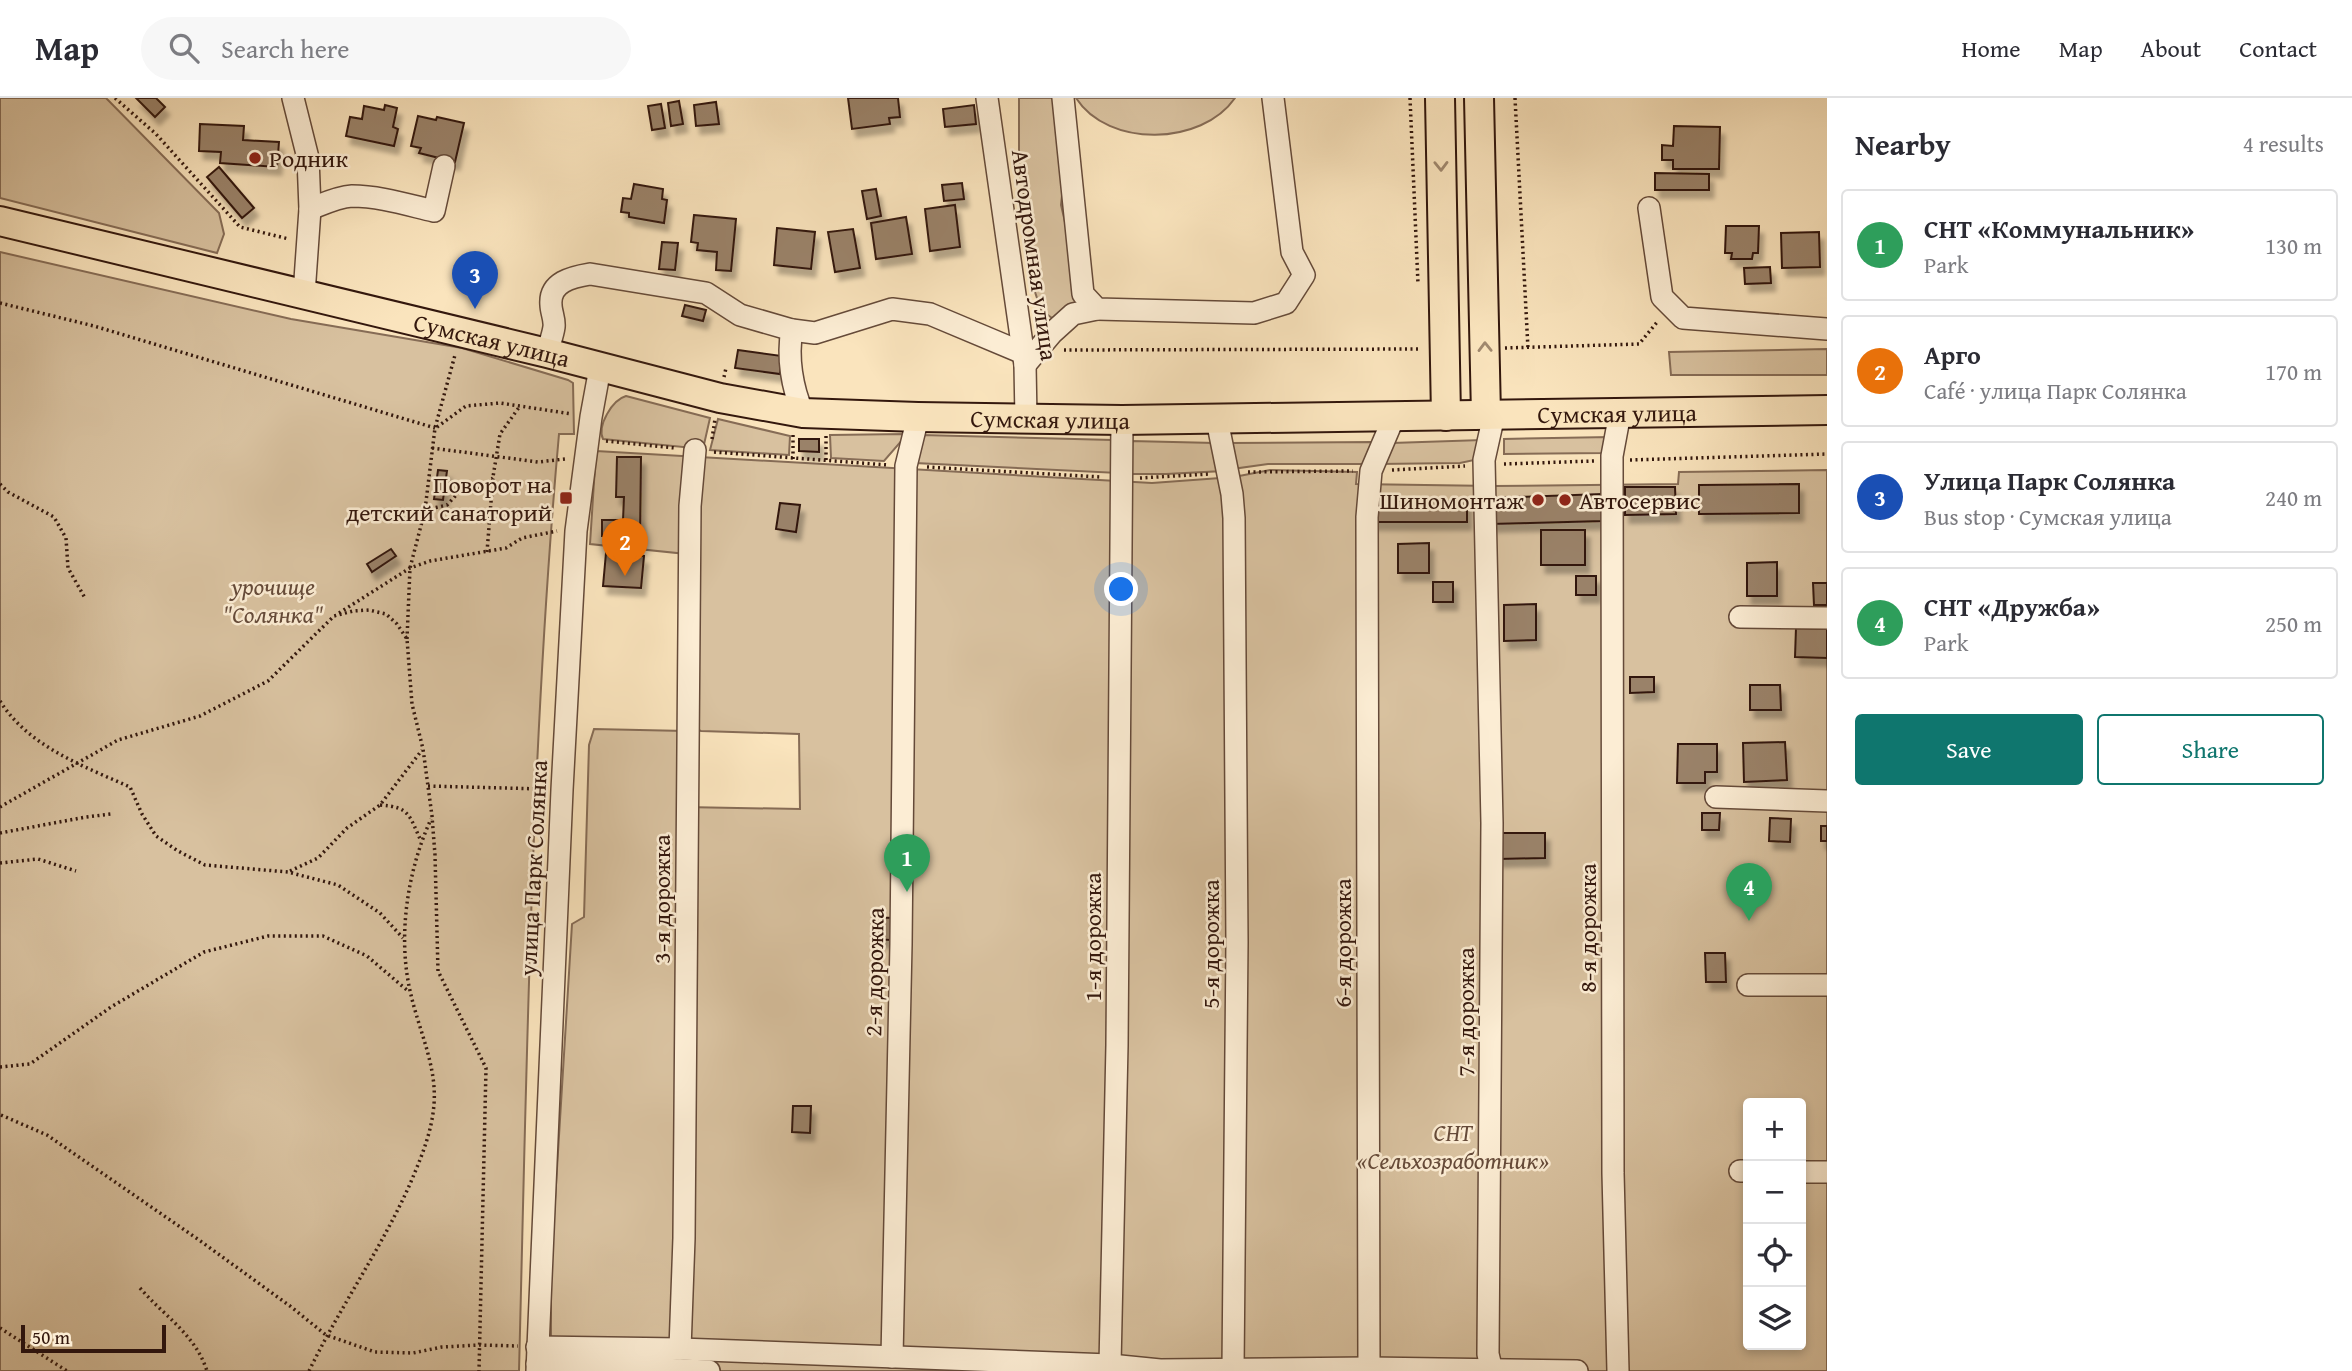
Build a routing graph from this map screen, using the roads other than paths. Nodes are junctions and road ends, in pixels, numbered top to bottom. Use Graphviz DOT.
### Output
graph roads {
  1 [pos="293,98"];
  2 [pos="987,98"];
  3 [pos="1063,98"];
  4 [pos="1273,98"];
  5 [pos="1440,98"];
  6 [pos="1479,98"];
  7 [pos="444,166"];
  8 [pos="1649,208"];
  9 [pos="310,209"];
  10 [pos="0,222"];
  11 [pos="296,292"];
  12 [pos="1097,309"];
  13 [pos="1827,329"];
  14 [pos="792,330"];
  15 [pos="547,354"];
  16 [pos="1029,356"];
  17 [pos="600,368"];
  18 [pos="1827,410"];
  19 [pos="1619,413"];
  20 [pos="1490,415"];
  21 [pos="1446,416"];
  22 [pos="918,417"];
  23 [pos="1394,417"];
  24 [pos="1026,419"];
  25 [pos="1122,420"];
  26 [pos="1217,420"];
  27 [pos="804,428"];
  28 [pos="695,450"];
  29 [pos="1741,617"];
  30 [pos="1827,618"];
  31 [pos="1716,797"];
  32 [pos="1827,801"];
  33 [pos="1748,985"];
  34 [pos="1827,985"];
  35 [pos="1806,1172"];
  36 [pos="1827,1172"];
  37 [pos="680,1349"];
  38 [pos="892,1357"];
  39 [pos="537,1361"];
  40 [pos="1110,1365"];
  41 [pos="1233,1369"];
  42 [pos="670,1370"];
  43 [pos="1369,1370"];
  44 [pos="1492,1370"];
  45 [pos="709,1371"];
  46 [pos="1577,1371"];
  47 [pos="1618,1371"];
  1 -- 9 [label="street"];
  2 -- 16 [label="street, Автодромная улица"];
  3 -- 12 [label="street"];
  4 -- 12 [label="street"];
  5 -- 21 [label="main road, one-way"];
  20 -- 6 [label="main road, one-way"];
  7 -- 9 [label="street"];
  8 -- 13 [label="street"];
  9 -- 11 [label="street"];
  10 -- 11 [label="main road, Сумская улица"];
  11 -- 15 [label="main road, Сумская улица"];
  12 -- 16 [label="street"];
  14 -- 15 [label="street"];
  14 -- 16 [label="street"];
  14 -- 27 [label="street"];
  15 -- 17 [label="main road, Сумская улица"];
  16 -- 24 [label="street, Автодромная улица"];
  17 -- 27 [label="main road, Сумская улица"];
  17 -- 39 [label="street, улица Парк Солянка"];
  18 -- 19 [label="main road, Сумская улица"];
  19 -- 20 [label="main road, Сумская улица"];
  19 -- 47 [label="street, 8-я дорожка"];
  20 -- 21 [label="main road, Сумская улица"];
  20 -- 44 [label="street, 7-я дорожка"];
  21 -- 23 [label="main road, Сумская улица"];
  22 -- 24 [label="main road, Сумская улица"];
  22 -- 27 [label="main road, Сумская улица"];
  22 -- 38 [label="street, 2-я дорожка"];
  23 -- 26 [label="main road, Сумская улица"];
  23 -- 43 [label="street, 6-я дорожка"];
  24 -- 25 [label="main road, Сумская улица"];
  25 -- 26 [label="main road, Сумская улица"];
  25 -- 40 [label="street, 1-я дорожка"];
  26 -- 41 [label="street, 5-я дорожка"];
  28 -- 37 [label="street, 3-я дорожка"];
  29 -- 30 [label="street"];
  31 -- 32 [label="street"];
  33 -- 34 [label="street"];
  35 -- 36 [label="street"];
  37 -- 38 [label="street"];
  37 -- 39 [label="street"];
  38 -- 40 [label="street"];
  39 -- 42 [label="street"];
  40 -- 41 [label="street"];
  41 -- 43 [label="street"];
  42 -- 45 [label="street"];
  43 -- 44 [label="street"];
  44 -- 46 [label="street"];
}
